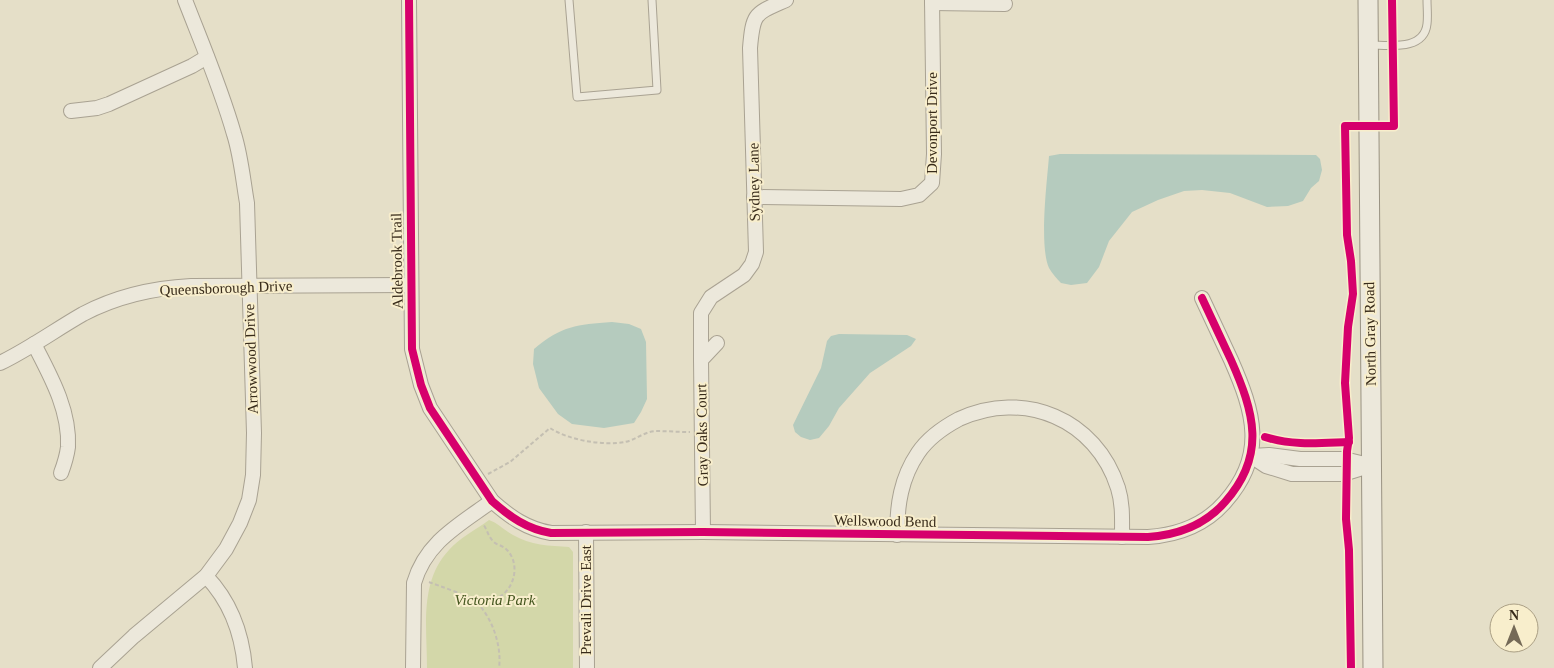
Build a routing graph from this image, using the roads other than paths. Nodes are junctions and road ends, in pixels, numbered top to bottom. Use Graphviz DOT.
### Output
graph roads {
  1 [pos="185,0"];
  2 [pos="408,0"];
  3 [pos="569,0"];
  4 [pos="652,0"];
  5 [pos="786,0"];
  6 [pos="1368,0"];
  7 [pos="1427,0"];
  8 [pos="932,2"];
  9 [pos="1005,4"];
  10 [pos="1370,45"];
  11 [pos="207,57"];
  12 [pos="71,111"];
  13 [pos="754,197"];
  14 [pos="410,285"];
  15 [pos="249,286"];
  16 [pos="1202,298"];
  17 [pos="716,343"];
  18 [pos="34,344"];
  19 [pos="701,360"];
  20 [pos="0,363"];
  21 [pos="1250,456"];
  22 [pos="1372,466"];
  23 [pos="61,473"];
  24 [pos="492,501"];
  25 [pos="586,532"];
  26 [pos="702,532"];
  27 [pos="897,535"];
  28 [pos="1122,537"];
  29 [pos="206,576"];
  30 [pos="100,668"];
  31 [pos="245,668"];
  32 [pos="413,668"];
  33 [pos="587,668"];
  34 [pos="1373,668"];
  1 -- 11 [label="street, Arrowwood Drive"];
  2 -- 14 [label="street, Aldebrook Trail"];
  3 -- 4 [label="lane"];
  5 -- 13 [label="street, Sydney Lane"];
  6 -- 10 [label="street, North Gray Road"];
  7 -- 10 [label="lane"];
  8 -- 9 [label="street"];
  8 -- 13 [label="street, Devonport Drive"];
  10 -- 22 [label="street, North Gray Road"];
  11 -- 12 [label="street"];
  11 -- 15 [label="street, Arrowwood Drive"];
  13 -- 19 [label="street, Sydney Lane"];
  14 -- 15 [label="street, Queensborough Drive"];
  14 -- 24 [label="street, Aldebrook Trail"];
  15 -- 18 [label="street, Queensborough Drive"];
  15 -- 29 [label="street, Arrowwood Drive"];
  16 -- 21 [label="street, Wellswood Bend"];
  17 -- 19 [label="street"];
  18 -- 20 [label="street, Queensborough Drive"];
  18 -- 23 [label="street"];
  19 -- 26 [label="street, Gray Oaks Court"];
  21 -- 22 [label="street"];
  21 -- 28 [label="street, Wellswood Bend"];
  22 -- 34 [label="street, North Gray Road"];
  24 -- 25 [label="street, Wellswood Bend"];
  24 -- 32 [label="street"];
  25 -- 26 [label="street, Wellswood Bend"];
  25 -- 33 [label="street, Prevali Drive East"];
  26 -- 27 [label="street, Wellswood Bend"];
  27 -- 28 [label="street, Wellswood Bend"];
  27 -- 28 [label="street"];
  29 -- 30 [label="street, Arrowwood Drive"];
  29 -- 31 [label="street"];
}
